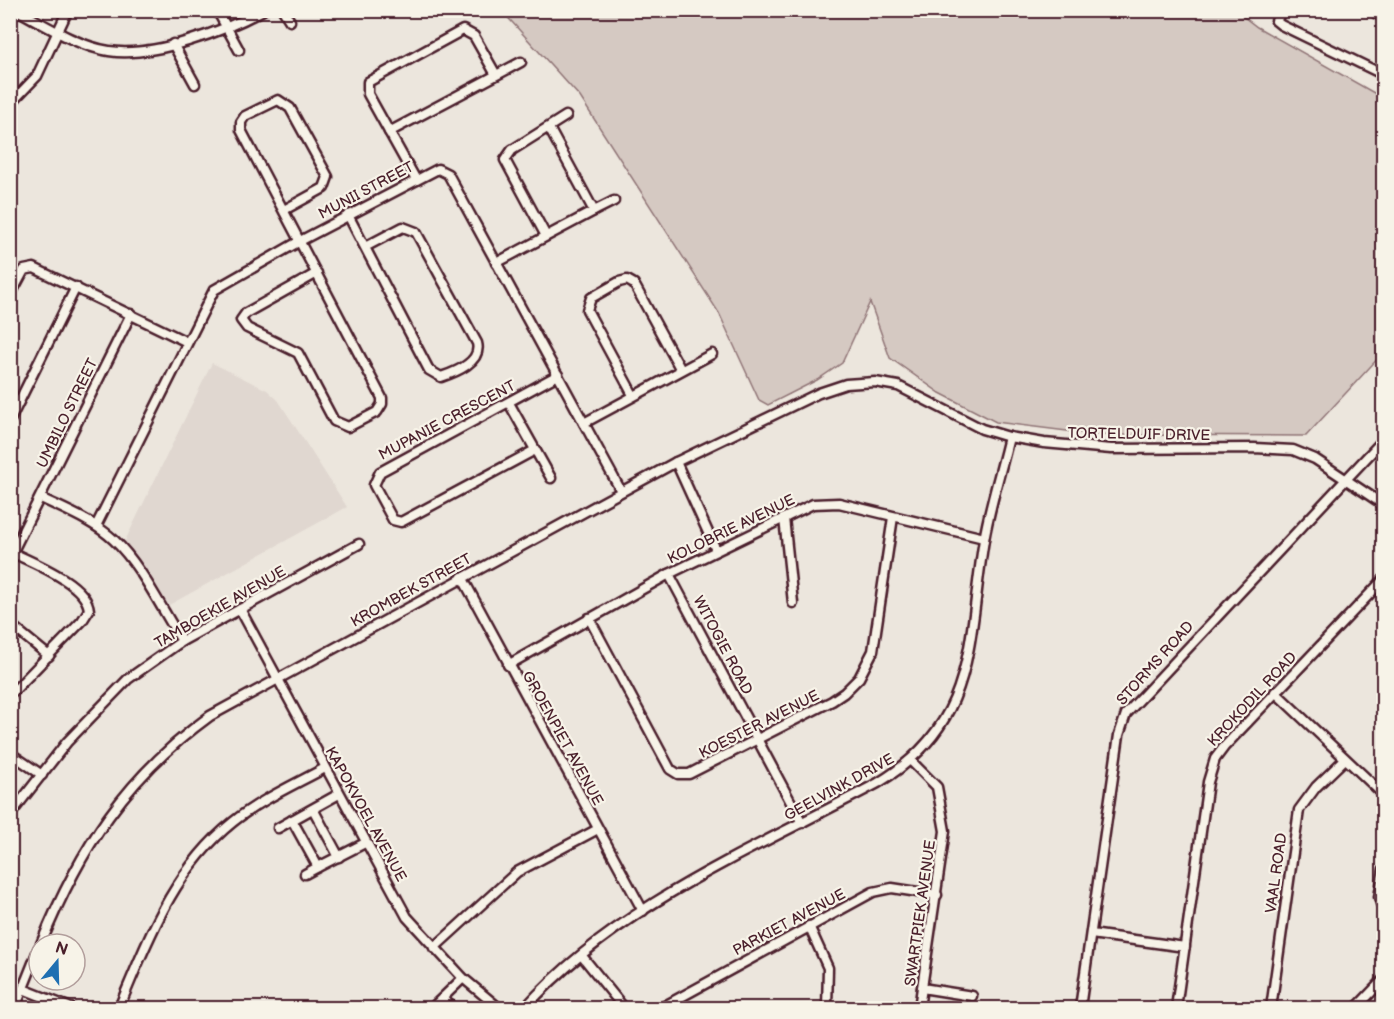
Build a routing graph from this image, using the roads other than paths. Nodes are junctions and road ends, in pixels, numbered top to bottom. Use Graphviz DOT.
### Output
graph roads {
  1 [pos="17,10"];
  2 [pos="68,10"];
  3 [pos="217,10"];
  4 [pos="263,10"];
  5 [pos="283,10"];
  6 [pos="1282,10"];
  7 [pos="1371,10"];
  8 [pos="1381,10"];
  9 [pos="290,21"];
  10 [pos="226,27"];
  11 [pos="58,31"];
  12 [pos="173,44"];
  13 [pos="239,50"];
  14 [pos="521,62"];
  15 [pos="495,74"];
  16 [pos="1383,75"];
  17 [pos="195,84"];
  18 [pos="10,104"];
  19 [pos="566,116"];
  20 [pos="549,128"];
  21 [pos="389,132"];
  22 [pos="416,180"];
  23 [pos="614,201"];
  24 [pos="592,207"];
  25 [pos="284,210"];
  26 [pos="348,216"];
  27 [pos="546,236"];
  28 [pos="300,241"];
  29 [pos="365,247"];
  30 [pos="496,263"];
  31 [pos="317,273"];
  32 [pos="76,287"];
  33 [pos="10,296"];
  34 [pos="131,314"];
  35 [pos="187,342"];
  36 [pos="711,354"];
  37 [pos="681,370"];
  38 [pos="558,375"];
  39 [pos="890,384"];
  40 [pos="633,395"];
  41 [pos="509,403"];
  42 [pos="10,420"];
  43 [pos="584,423"];
  44 [pos="1009,437"];
  45 [pos="1383,440"];
  46 [pos="535,450"];
  47 [pos="676,462"];
  48 [pos="551,478"];
  49 [pos="1345,480"];
  50 [pos="621,491"];
  51 [pos="41,498"];
  52 [pos="1383,505"];
  53 [pos="893,517"];
  54 [pos="784,518"];
  55 [pos="96,526"];
  56 [pos="984,538"];
  57 [pos="359,544"];
  58 [pos="716,550"];
  59 [pos="12,555"];
  60 [pos="669,574"];
  61 [pos="462,577"];
  62 [pos="1383,579"];
  63 [pos="793,603"];
  64 [pos="240,609"];
  65 [pos="588,618"];
  66 [pos="10,624"];
  67 [pos="182,642"];
  68 [pos="49,656"];
  69 [pos="508,665"];
  70 [pos="278,678"];
  71 [pos="1275,692"];
  72 [pos="10,695"];
  73 [pos="759,740"];
  74 [pos="10,753"];
  75 [pos="1345,759"];
  76 [pos="911,761"];
  77 [pos="325,768"];
  78 [pos="42,775"];
  79 [pos="339,794"];
  80 [pos="1383,795"];
  81 [pos="313,808"];
  82 [pos="10,815"];
  83 [pos="292,820"];
  84 [pos="802,823"];
  85 [pos="278,828"];
  86 [pos="598,829"];
  87 [pos="365,843"];
  88 [pos="339,857"];
  89 [pos="318,867"];
  90 [pos="1383,869"];
  91 [pos="305,874"];
  92 [pos="937,895"];
  93 [pos="643,911"];
  94 [pos="1383,912"];
  95 [pos="809,926"];
  96 [pos="47,932"];
  97 [pos="1091,934"];
  98 [pos="1185,947"];
  99 [pos="434,948"];
  100 [pos="582,956"];
  101 [pos="464,978"];
  102 [pos="27,979"];
  103 [pos="1383,979"];
  104 [pos="922,988"];
  105 [pos="23,989"];
  106 [pos="972,996"];
  107 [pos="442,999"];
  108 [pos="15,1008"];
  109 [pos="71,1008"];
  110 [pos="119,1008"];
  111 [pos="432,1008"];
  112 [pos="454,1008"];
  113 [pos="499,1008"];
  114 [pos="525,1008"];
  115 [pos="624,1008"];
  116 [pos="661,1008"];
  117 [pos="827,1008"];
  118 [pos="919,1008"];
  119 [pos="1080,1008"];
  120 [pos="1176,1008"];
  121 [pos="1271,1008"];
  122 [pos="1356,1008"];
  1 -- 11 [label="street"];
  2 -- 11 [label="street"];
  3 -- 10 [label="street"];
  4 -- 10 [label="street"];
  5 -- 9 [label="street"];
  6 -- 16 [label="street"];
  7 -- 8 [label="street"];
  10 -- 12 [label="street"];
  10 -- 13 [label="street"];
  11 -- 12 [label="street"];
  11 -- 18 [label="street"];
  12 -- 17 [label="street"];
  14 -- 15 [label="street"];
  15 -- 21 [label="street"];
  15 -- 21 [label="street"];
  19 -- 20 [label="street"];
  20 -- 24 [label="street"];
  20 -- 27 [label="street"];
  21 -- 22 [label="street"];
  22 -- 26 [label="street, MUNII STREET"];
  22 -- 30 [label="street, MUNII STREET"];
  23 -- 24 [label="street"];
  24 -- 27 [label="street"];
  25 -- 25 [label="street"];
  25 -- 28 [label="street"];
  26 -- 28 [label="street, MUNII STREET"];
  26 -- 29 [label="street"];
  27 -- 30 [label="street"];
  28 -- 31 [label="street"];
  28 -- 35 [label="street, MUNII STREET"];
  29 -- 29 [label="street"];
  30 -- 38 [label="street, MUNII STREET"];
  31 -- 31 [label="street"];
  32 -- 33 [label="street"];
  32 -- 34 [label="street"];
  32 -- 42 [label="street"];
  34 -- 35 [label="street"];
  34 -- 51 [label="street, UMBILO STREET"];
  35 -- 55 [label="street, MUNII STREET"];
  36 -- 37 [label="street"];
  37 -- 40 [label="street"];
  37 -- 40 [label="street"];
  38 -- 41 [label="street, MUPANIE CRESCENT"];
  38 -- 43 [label="street, MUNII STREET"];
  39 -- 44 [label="street, TORTELDUIF DRIVE"];
  39 -- 47 [label="street, KROMBEK STREET"];
  40 -- 43 [label="street"];
  41 -- 46 [label="street"];
  41 -- 46 [label="street, MUPANIE CRESCENT"];
  43 -- 50 [label="street, MUNII STREET"];
  44 -- 49 [label="street, TORTELDUIF DRIVE"];
  44 -- 56 [label="street, GEELVINK DRIVE"];
  45 -- 49 [label="street, STORMS ROAD"];
  46 -- 48 [label="street"];
  47 -- 50 [label="street, KROMBEK STREET"];
  47 -- 58 [label="street"];
  49 -- 52 [label="street, TORTELDUIF DRIVE"];
  49 -- 97 [label="street, STORMS ROAD"];
  50 -- 61 [label="street, KROMBEK STREET"];
  51 -- 55 [label="street"];
  51 -- 59 [label="street, UMBILO STREET"];
  53 -- 54 [label="street, KOLOBRIE AVENUE"];
  53 -- 56 [label="street, KOLOBRIE AVENUE"];
  53 -- 73 [label="street, KOESTER AVENUE"];
  54 -- 58 [label="street, KOLOBRIE AVENUE"];
  54 -- 63 [label="street"];
  55 -- 67 [label="street"];
  56 -- 76 [label="street, GEELVINK DRIVE"];
  57 -- 64 [label="street, TAMBOEKIE AVENUE"];
  58 -- 60 [label="street, KOLOBRIE AVENUE"];
  59 -- 68 [label="street"];
  60 -- 65 [label="street, KOLOBRIE AVENUE"];
  60 -- 73 [label="street, WITOGIE ROAD"];
  61 -- 69 [label="street, GROENPIET AVENUE"];
  61 -- 70 [label="street, KROMBEK STREET"];
  62 -- 71 [label="street, KROKODIL ROAD"];
  64 -- 67 [label="street, TAMBOEKIE AVENUE"];
  64 -- 70 [label="street, KAPOKVOEL AVENUE"];
  65 -- 69 [label="street, KOLOBRIE AVENUE"];
  65 -- 73 [label="street, KOESTER AVENUE"];
  66 -- 68 [label="street"];
  67 -- 78 [label="street, TAMBOEKIE AVENUE"];
  68 -- 72 [label="street"];
  69 -- 86 [label="street, GROENPIET AVENUE"];
  70 -- 77 [label="street, KAPOKVOEL AVENUE"];
  70 -- 96 [label="street, KROMBEK STREET"];
  71 -- 75 [label="street"];
  71 -- 98 [label="street, KROKODIL ROAD"];
  73 -- 84 [label="street, WITOGIE ROAD"];
  74 -- 78 [label="street"];
  75 -- 80 [label="street"];
  75 -- 121 [label="street, VAAL ROAD"];
  76 -- 84 [label="street, GEELVINK DRIVE"];
  76 -- 92 [label="street, SWARTPIEK AVENUE"];
  77 -- 79 [label="street, KAPOKVOEL AVENUE"];
  77 -- 110 [label="street"];
  78 -- 82 [label="street, TAMBOEKIE AVENUE"];
  79 -- 81 [label="street"];
  79 -- 87 [label="street, KAPOKVOEL AVENUE"];
  81 -- 83 [label="street"];
  81 -- 88 [label="street"];
  83 -- 85 [label="street"];
  83 -- 89 [label="street"];
  84 -- 93 [label="street, GEELVINK DRIVE"];
  86 -- 93 [label="street, GROENPIET AVENUE"];
  86 -- 99 [label="street"];
  87 -- 88 [label="street"];
  87 -- 99 [label="street, KAPOKVOEL AVENUE"];
  88 -- 89 [label="street"];
  89 -- 91 [label="street"];
  90 -- 94 [label="street"];
  92 -- 95 [label="street, PARKIET AVENUE"];
  92 -- 104 [label="street, SWARTPIEK AVENUE"];
  93 -- 100 [label="street, GEELVINK DRIVE"];
  95 -- 116 [label="street, PARKIET AVENUE"];
  95 -- 117 [label="street"];
  97 -- 98 [label="street"];
  97 -- 119 [label="street, STORMS ROAD"];
  98 -- 120 [label="street, KROKODIL ROAD"];
  99 -- 101 [label="street, KAPOKVOEL AVENUE"];
  100 -- 114 [label="street, GEELVINK DRIVE"];
  100 -- 115 [label="street"];
  101 -- 107 [label="street"];
  101 -- 113 [label="street, KAPOKVOEL AVENUE"];
  102 -- 105 [label="street"];
  103 -- 122 [label="street"];
  104 -- 106 [label="street"];
  104 -- 118 [label="street, SWARTPIEK AVENUE"];
  105 -- 108 [label="street"];
  105 -- 109 [label="street"];
  107 -- 111 [label="street"];
  107 -- 112 [label="street"];
}
